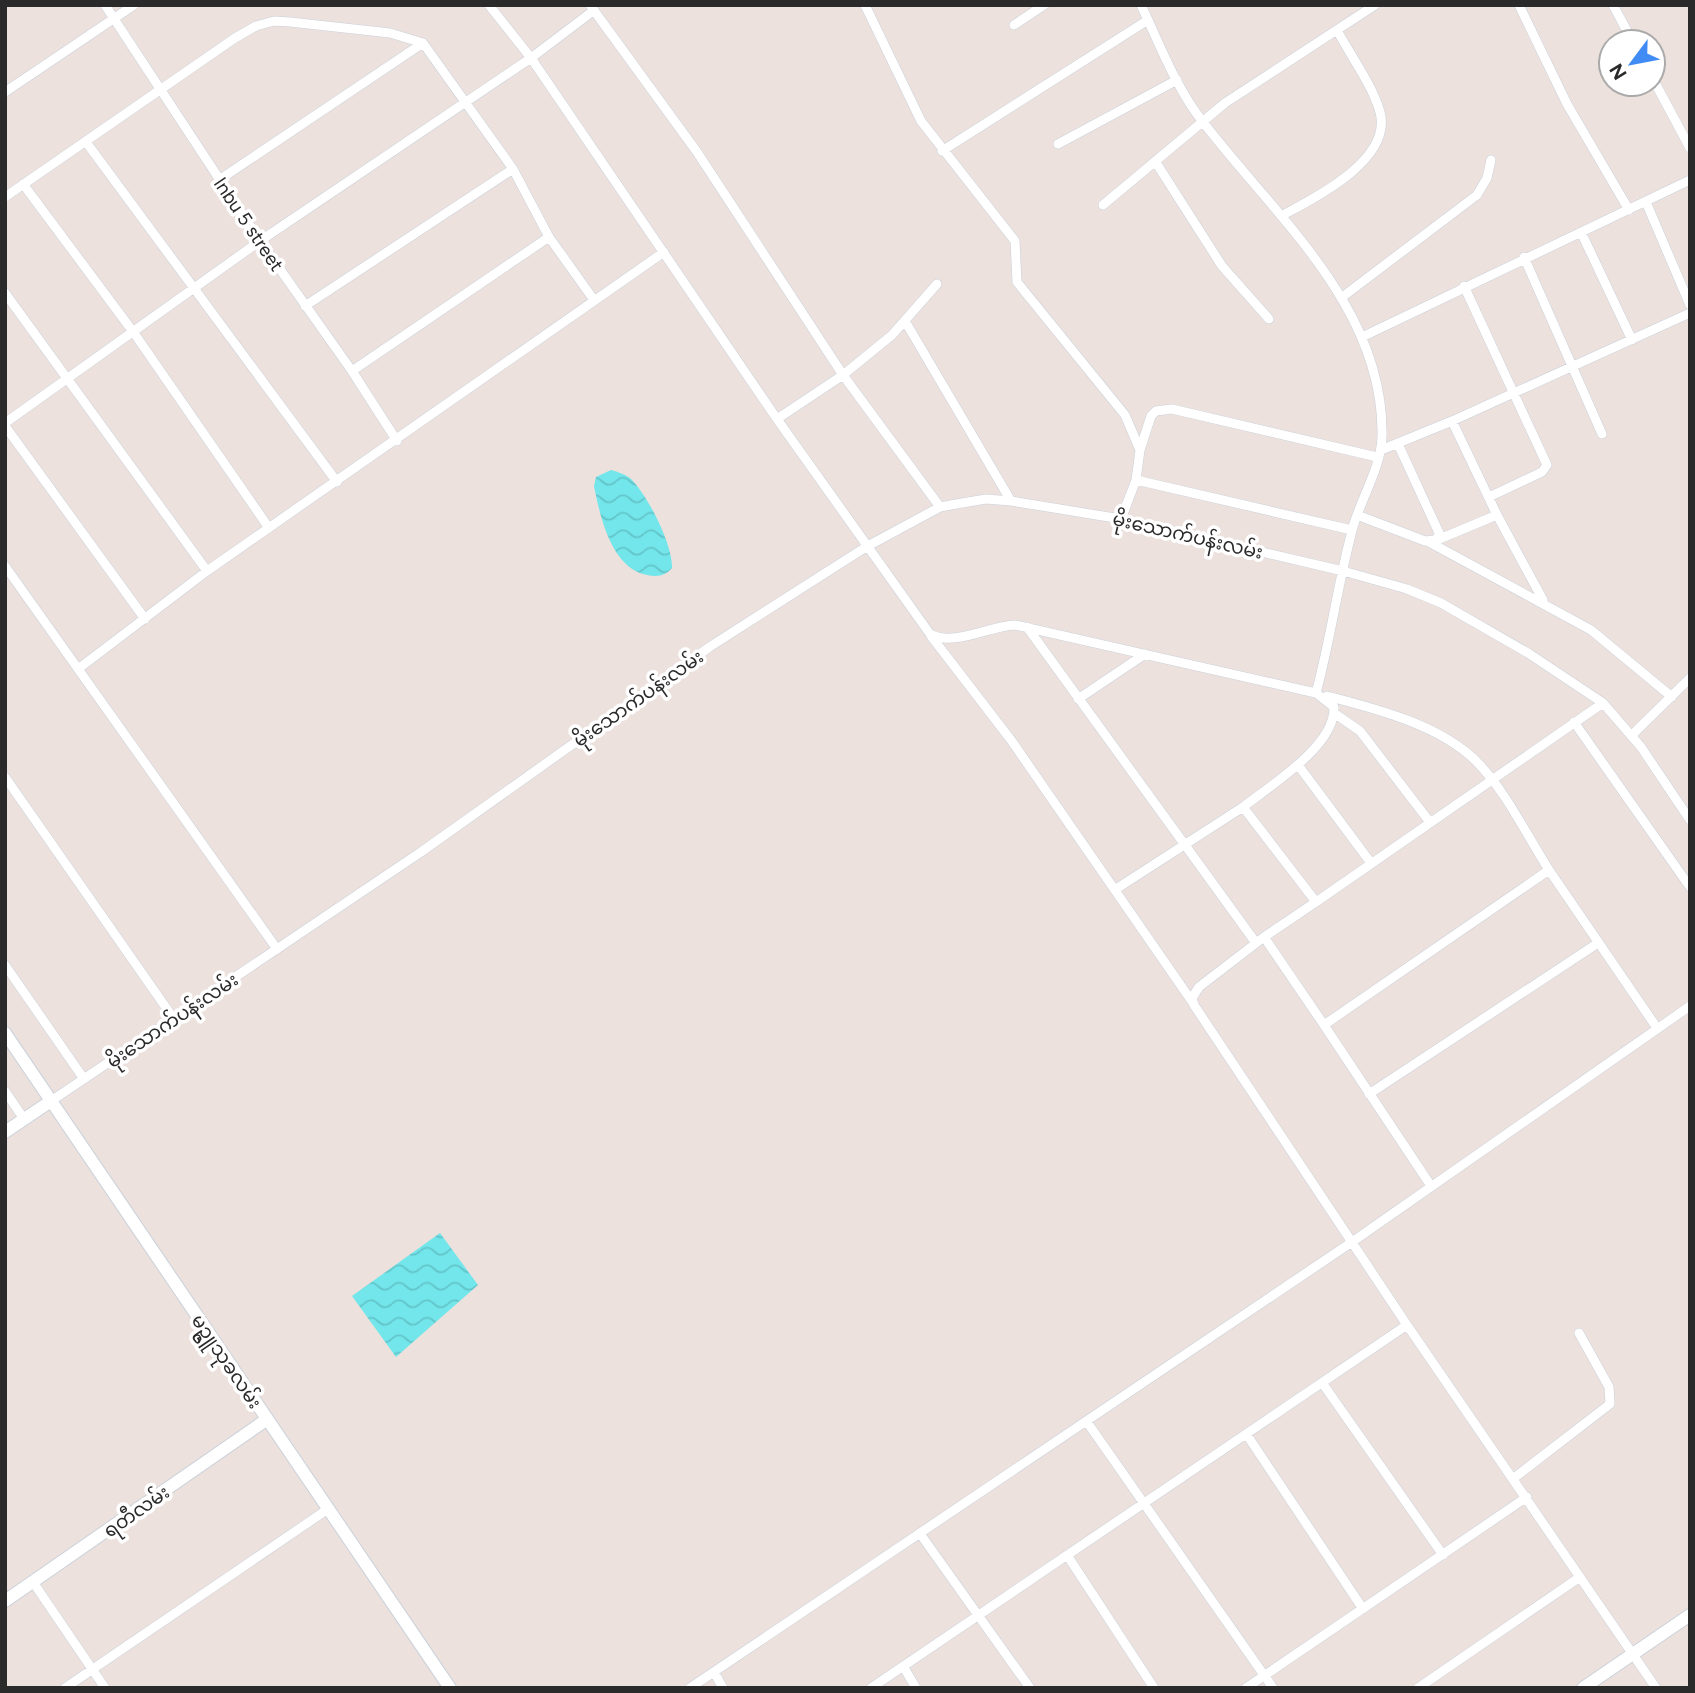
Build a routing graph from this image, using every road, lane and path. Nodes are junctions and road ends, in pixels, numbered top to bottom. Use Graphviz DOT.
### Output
graph roads {
  1 [pos="105,5"];
  2 [pos="134,5"];
  3 [pos="489,5"];
  4 [pos="865,5"];
  5 [pos="1044,5"];
  6 [pos="1141,5"];
  7 [pos="1375,5"];
  8 [pos="1519,5"];
  9 [pos="1613,5"];
  10 [pos="592,8"];
  11 [pos="114,19"];
  12 [pos="1148,20"];
  13 [pos="1014,25"];
  14 [pos="1625,28"];
  15 [pos="1337,30"];
  16 [pos="423,43"];
  17 [pos="531,58"];
  18 [pos="1177,80"];
  19 [pos="160,90"];
  20 [pos="5,92"];
  21 [pos="1663,98"];
  22 [pos="466,103"];
  23 [pos="1202,122"];
  24 [pos="86,142"];
  25 [pos="1058,144"];
  26 [pos="1690,148"];
  27 [pos="942,151"];
  28 [pos="1491,160"];
  29 [pos="1155,161"];
  30 [pos="513,169"];
  31 [pos="219,180"];
  32 [pos="1690,180"];
  33 [pos="23,184"];
  34 [pos="5,197"];
  35 [pos="1646,202"];
  36 [pos="1103,205"];
  37 [pos="1629,210"];
  38 [pos="1281,216"];
  39 [pos="1581,232"];
  40 [pos="549,237"];
  41 [pos="260,241"];
  42 [pos="664,253"];
  43 [pos="1524,257"];
  44 [pos="937,284"];
  45 [pos="1464,286"];
  46 [pos="195,288"];
  47 [pos="5,293"];
  48 [pos="1341,298"];
  49 [pos="594,300"];
  50 [pos="1690,305"];
  51 [pos="305,306"];
  52 [pos="1690,313"];
  53 [pos="1269,319"];
  54 [pos="905,321"];
  55 [pos="134,333"];
  56 [pos="1362,337"];
  57 [pos="1632,340"];
  58 [pos="1573,366"];
  59 [pos="352,371"];
  60 [pos="843,374"];
  61 [pos="70,378"];
  62 [pos="1515,393"];
  63 [pos="777,419"];
  64 [pos="1452,421"];
  65 [pos="5,425"];
  66 [pos="1602,434"];
  67 [pos="397,441"];
  68 [pos="1398,444"];
  69 [pos="1140,450"];
  70 [pos="1379,453"];
  71 [pos="1136,480"];
  72 [pos="337,482"];
  73 [pos="1489,497"];
  74 [pos="1011,501"];
  75 [pos="940,507"];
  76 [pos="1357,515"];
  77 [pos="1497,515"];
  78 [pos="1121,519"];
  79 [pos="269,528"];
  80 [pos="1352,530"];
  81 [pos="1432,541"];
  82 [pos="866,547"];
  83 [pos="5,566"];
  84 [pos="1343,571"];
  85 [pos="207,572"];
  86 [pos="1544,602"];
  87 [pos="145,619"];
  88 [pos="1027,627"];
  89 [pos="930,634"];
  90 [pos="1145,654"];
  91 [pos="78,669"];
  92 [pos="1690,678"];
  93 [pos="1316,693"];
  94 [pos="1672,697"];
  95 [pos="1078,699"];
  96 [pos="1603,702"];
  97 [pos="1334,713"];
  98 [pos="1574,722"];
  99 [pos="1632,735"];
  100 [pos="1297,765"];
  101 [pos="5,777"];
  102 [pos="1490,778"];
  103 [pos="1243,807"];
  104 [pos="1690,820"];
  105 [pos="1429,821"];
  106 [pos="1185,845"];
  107 [pos="1371,863"];
  108 [pos="1549,870"];
  109 [pos="1690,887"];
  110 [pos="1116,889"];
  111 [pos="1316,902"];
  112 [pos="1260,940"];
  113 [pos="1598,943"];
  114 [pos="277,949"];
  115 [pos="5,964"];
  116 [pos="1194,1005"];
  117 [pos="1690,1006"];
  118 [pos="174,1019"];
  119 [pos="1324,1025"];
  120 [pos="1657,1028"];
  121 [pos="5,1033"];
  122 [pos="84,1079"];
  123 [pos="5,1091"];
  124 [pos="1369,1094"];
  125 [pos="51,1101"];
  126 [pos="24,1119"];
  127 [pos="5,1132"];
  128 [pos="1431,1186"];
  129 [pos="1352,1242"];
  130 [pos="1407,1325"];
  131 [pos="1579,1333"];
  132 [pos="1323,1384"];
  133 [pos="267,1420"];
  134 [pos="1087,1422"];
  135 [pos="1247,1436"];
  136 [pos="1514,1478"];
  137 [pos="1527,1497"];
  138 [pos="1145,1503"];
  139 [pos="328,1508"];
  140 [pos="920,1535"];
  141 [pos="1067,1555"];
  142 [pos="1443,1555"];
  143 [pos="1580,1577"];
  144 [pos="33,1582"];
  145 [pos="5,1601"];
  146 [pos="1363,1609"];
  147 [pos="979,1614"];
  148 [pos="1690,1615"];
  149 [pos="1633,1655"];
  150 [pos="902,1666"];
  151 [pos="92,1669"];
  152 [pos="714,1672"];
  153 [pos="1264,1675"];
  154 [pos="65,1688"];
  155 [pos="105,1688"];
  156 [pos="450,1688"];
  157 [pos="690,1688"];
  158 [pos="723,1688"];
  159 [pos="870,1688"];
  160 [pos="916,1688"];
  161 [pos="1030,1688"];
  162 [pos="1154,1688"];
  163 [pos="1246,1688"];
  164 [pos="1273,1688"];
  165 [pos="1418,1688"];
  166 [pos="1583,1688"];
  167 [pos="1656,1688"];
  1 -- 11 [label="street, Inbu 5 street"];
  2 -- 11 [label="street"];
  3 -- 17 [label="street"];
  4 -- 27 [label="street"];
  5 -- 13 [label="street"];
  6 -- 12 [label="street"];
  7 -- 15 [label="street"];
  8 -- 37 [label="street"];
  9 -- 14 [label="street"];
  10 -- 17 [label="street"];
  10 -- 60 [label="street"];
  11 -- 19 [label="street, Inbu 5 street"];
  11 -- 20 [label="street"];
  12 -- 18 [label="street"];
  12 -- 27 [label="street"];
  15 -- 23 [label="street"];
  15 -- 38 [label="street"];
  16 -- 19 [label="street"];
  16 -- 22 [label="street"];
  16 -- 31 [label="street"];
  17 -- 22 [label="street"];
  17 -- 42 [label="street"];
  18 -- 23 [label="street"];
  18 -- 25 [label="street"];
  19 -- 24 [label="street"];
  19 -- 31 [label="street, Inbu 5 street"];
  21 -- 26 [label="street"];
  22 -- 30 [label="street"];
  22 -- 41 [label="street"];
  23 -- 29 [label="street"];
  23 -- 38 [label="street"];
  24 -- 33 [label="street"];
  24 -- 46 [label="street"];
  27 -- 69 [label="street"];
  28 -- 48 [label="street"];
  29 -- 36 [label="street"];
  29 -- 53 [label="street"];
  30 -- 40 [label="street"];
  30 -- 51 [label="street"];
  31 -- 41 [label="street, Inbu 5 street"];
  32 -- 35 [label="street"];
  33 -- 34 [label="street"];
  33 -- 55 [label="street"];
  35 -- 37 [label="street"];
  35 -- 50 [label="street"];
  37 -- 39 [label="street"];
  38 -- 48 [label="street"];
  39 -- 43 [label="street"];
  39 -- 57 [label="street"];
  40 -- 49 [label="street"];
  40 -- 59 [label="street"];
  41 -- 46 [label="street"];
  41 -- 51 [label="street, Inbu 5 street"];
  42 -- 49 [label="street"];
  42 -- 63 [label="street"];
  43 -- 45 [label="street"];
  43 -- 58 [label="street"];
  44 -- 54 [label="street"];
  45 -- 56 [label="street"];
  45 -- 62 [label="street"];
  46 -- 55 [label="street"];
  46 -- 72 [label="street"];
  47 -- 61 [label="street"];
  48 -- 56 [label="street"];
  49 -- 67 [label="street"];
  51 -- 59 [label="street, Inbu 5 street"];
  52 -- 57 [label="street"];
  54 -- 60 [label="street"];
  54 -- 74 [label="street"];
  55 -- 61 [label="street"];
  55 -- 79 [label="street"];
  56 -- 70 [label="street"];
  57 -- 58 [label="street"];
  58 -- 62 [label="street"];
  58 -- 66 [label="street"];
  59 -- 67 [label="street, Inbu 5 street"];
  60 -- 63 [label="street"];
  60 -- 75 [label="street"];
  61 -- 65 [label="street"];
  61 -- 85 [label="street"];
  62 -- 64 [label="street"];
  62 -- 73 [label="street"];
  63 -- 82 [label="street"];
  64 -- 68 [label="street"];
  64 -- 73 [label="street"];
  65 -- 87 [label="street"];
  67 -- 72 [label="street"];
  68 -- 70 [label="street"];
  68 -- 81 [label="street"];
  69 -- 70 [label="street"];
  69 -- 71 [label="street"];
  70 -- 76 [label="street"];
  71 -- 78 [label="street"];
  71 -- 80 [label="street"];
  72 -- 79 [label="street"];
  73 -- 77 [label="street"];
  74 -- 75 [label="street, မိုးသောက်ပန်းလမ်း"];
  74 -- 78 [label="street, မိုးသောက်ပန်းလမ်း"];
  75 -- 82 [label="street, မိုးသောက်ပန်းလမ်း"];
  76 -- 80 [label="street"];
  76 -- 81 [label="street"];
  77 -- 81 [label="street"];
  77 -- 86 [label="street"];
  78 -- 84 [label="street, မိုးသောက်ပန်းလမ်း"];
  79 -- 85 [label="street"];
  80 -- 84 [label="street"];
  81 -- 86 [label="street"];
  82 -- 89 [label="street"];
  82 -- 114 [label="street, မိုးသောက်ပန်းလမ်း"];
  83 -- 91 [label="street"];
  84 -- 93 [label="street"];
  84 -- 96 [label="street, မိုးသောက်ပန်းလမ်း"];
  85 -- 87 [label="street"];
  86 -- 94 [label="street"];
  87 -- 91 [label="street"];
  88 -- 89 [label="street"];
  88 -- 90 [label="street"];
  88 -- 95 [label="street"];
  89 -- 110 [label="street"];
  90 -- 93 [label="street"];
  90 -- 95 [label="street"];
  91 -- 114 [label="street"];
  92 -- 94 [label="street"];
  93 -- 97 [label="street"];
  93 -- 102 [label="street"];
  94 -- 99 [label="street"];
  95 -- 106 [label="street"];
  96 -- 98 [label="street"];
  96 -- 99 [label="street, မိုးသောက်ပန်းလမ်း"];
  97 -- 100 [label="street"];
  97 -- 105 [label="street"];
  98 -- 102 [label="street"];
  98 -- 109 [label="street"];
  99 -- 104 [label="street, မိုးသောက်ပန်းလမ်း"];
  100 -- 103 [label="street"];
  100 -- 107 [label="street"];
  101 -- 118 [label="street"];
  102 -- 105 [label="street"];
  102 -- 108 [label="street"];
  103 -- 106 [label="street"];
  103 -- 111 [label="street"];
  105 -- 107 [label="street"];
  106 -- 110 [label="street"];
  106 -- 112 [label="street"];
  107 -- 111 [label="street"];
  108 -- 113 [label="street"];
  108 -- 119 [label="street"];
  110 -- 116 [label="street"];
  111 -- 112 [label="street"];
  112 -- 116 [label="street"];
  112 -- 119 [label="street"];
  113 -- 120 [label="street"];
  113 -- 124 [label="street"];
  114 -- 118 [label="street, မိုးသောက်ပန်းလမ်း"];
  115 -- 122 [label="street"];
  116 -- 129 [label="street"];
  117 -- 120 [label="street"];
  118 -- 122 [label="street, မိုးသောက်ပန်းလမ်း"];
  119 -- 124 [label="street"];
  120 -- 128 [label="street"];
  121 -- 125 [label="street, မဥ္ဇူသုခလမ်း"];
  122 -- 125 [label="street, မိုးသောက်ပန်းလမ်း"];
  123 -- 126 [label="street"];
  124 -- 128 [label="street"];
  125 -- 126 [label="street, မိုးသောက်ပန်းလမ်း"];
  125 -- 133 [label="street, မဥ္ဇူသုခလမ်း"];
  126 -- 127 [label="street, မိုးသောက်ပန်းလမ်း"];
  128 -- 129 [label="street"];
  129 -- 130 [label="street"];
  129 -- 134 [label="street"];
  130 -- 132 [label="street"];
  130 -- 136 [label="street"];
  131 -- 136 [label="street"];
  132 -- 135 [label="street"];
  132 -- 142 [label="street"];
  133 -- 139 [label="street, မဥ္ဇူသုခလမ်း"];
  133 -- 144 [label="street, ရတီလမ်း"];
  134 -- 138 [label="street"];
  134 -- 140 [label="street"];
  135 -- 138 [label="street"];
  135 -- 146 [label="street"];
  136 -- 137 [label="street"];
  137 -- 142 [label="street"];
  137 -- 143 [label="street"];
  138 -- 141 [label="street"];
  138 -- 153 [label="street"];
  139 -- 151 [label="street"];
  139 -- 156 [label="street, မဥ္ဇူသုခလမ်း"];
  140 -- 147 [label="street"];
  140 -- 152 [label="street"];
  141 -- 147 [label="street"];
  141 -- 162 [label="street"];
  142 -- 146 [label="street"];
  143 -- 149 [label="street"];
  143 -- 165 [label="street"];
  144 -- 145 [label="street, ရတီလမ်း"];
  144 -- 151 [label="street"];
  146 -- 153 [label="street"];
  147 -- 150 [label="street"];
  147 -- 161 [label="street"];
  148 -- 149 [label="street"];
  149 -- 166 [label="street"];
  149 -- 167 [label="street"];
  150 -- 159 [label="street"];
  150 -- 160 [label="street"];
  151 -- 154 [label="street"];
  151 -- 155 [label="street"];
  152 -- 157 [label="street"];
  152 -- 158 [label="street"];
  153 -- 163 [label="street"];
  153 -- 164 [label="street"];
}
